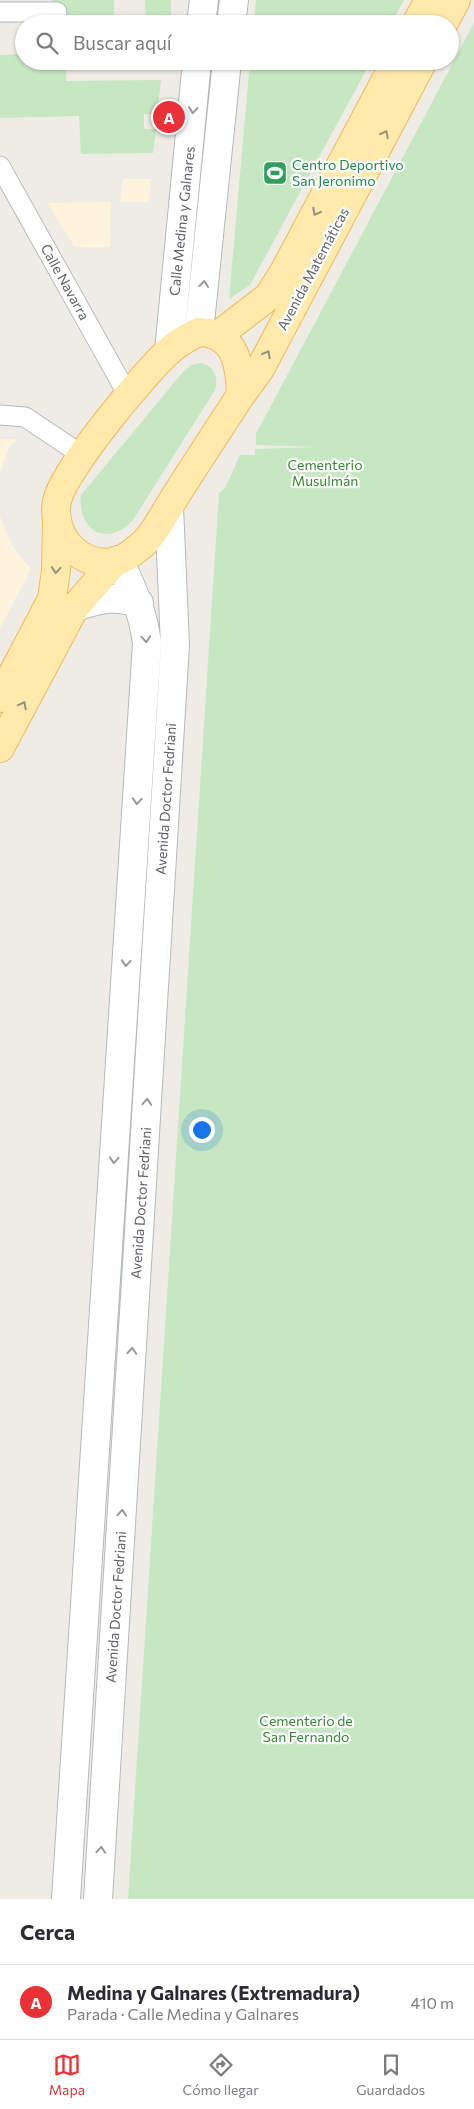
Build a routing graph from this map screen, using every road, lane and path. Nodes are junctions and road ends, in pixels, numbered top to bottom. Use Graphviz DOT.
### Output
graph roads {
  1 [pos="204,0"];
  2 [pos="234,0"];
  3 [pos="429,0"];
  4 [pos="456,0"];
  5 [pos="0,12"];
  6 [pos="57,12"];
  7 [pos="202,15"];
  8 [pos="232,15"];
  9 [pos="421,15"];
  10 [pos="448,15"];
  11 [pos="197,70"];
  12 [pos="226,70"];
  13 [pos="391,70"];
  14 [pos="418,70"];
  15 [pos="0,166"];
  16 [pos="208,334"];
  17 [pos="168,351"];
  18 [pos="241,395"];
  19 [pos="129,397"];
  20 [pos="0,415"];
  21 [pos="82,455"];
  22 [pos="168,506"];
  23 [pos="57,522"];
  24 [pos="117,561"];
  25 [pos="139,603"];
  26 [pos="75,607"];
  27 [pos="0,698"];
  28 [pos="0,748"];
  29 [pos="66,1899"];
  30 [pos="98,1899"];
  1 -- 7 [label="main road"];
  2 -- 8 [label="main road"];
  3 -- 9 [label="main road"];
  4 -- 10 [label="main road"];
  5 -- 6 [label="street"];
  11 -- 17 [label="main road, Calle Medina y Galnares, one-way"];
  16 -- 12 [label="main road, Calle Medina y Galnares, one-way"];
  13 -- 16 [label="main road, Avenida Matemáticas, one-way"];
  18 -- 14 [label="main road, Avenida Matemáticas, one-way"];
  15 -- 19 [label="street, Calle Navarra"];
  16 -- 17 [label="main road, Avenida Matemáticas"];
  16 -- 18 [label="main road"];
  17 -- 19 [label="main road, Avenida Matemáticas"];
  18 -- 22 [label="main road, Avenida Matemáticas"];
  19 -- 21 [label="main road, Avenida Matemáticas"];
  20 -- 21 [label="street"];
  21 -- 23 [label="main road, Avenida Matemáticas"];
  22 -- 24 [label="main road, Avenida Matemáticas"];
  30 -- 22 [label="main road, Avenida Doctor Fedriani, one-way"];
  23 -- 24 [label="main road"];
  23 -- 27 [label="main road, Avenida Matemáticas, one-way"];
  24 -- 25 [label="main road, Avenida Doctor Fedriani"];
  24 -- 26 [label="main road, Avenida Matemáticas"];
  25 -- 26 [label="main road"];
  25 -- 29 [label="main road, Avenida Doctor Fedriani, one-way"];
  28 -- 26 [label="main road, Avenida Matemáticas, one-way"];
}
